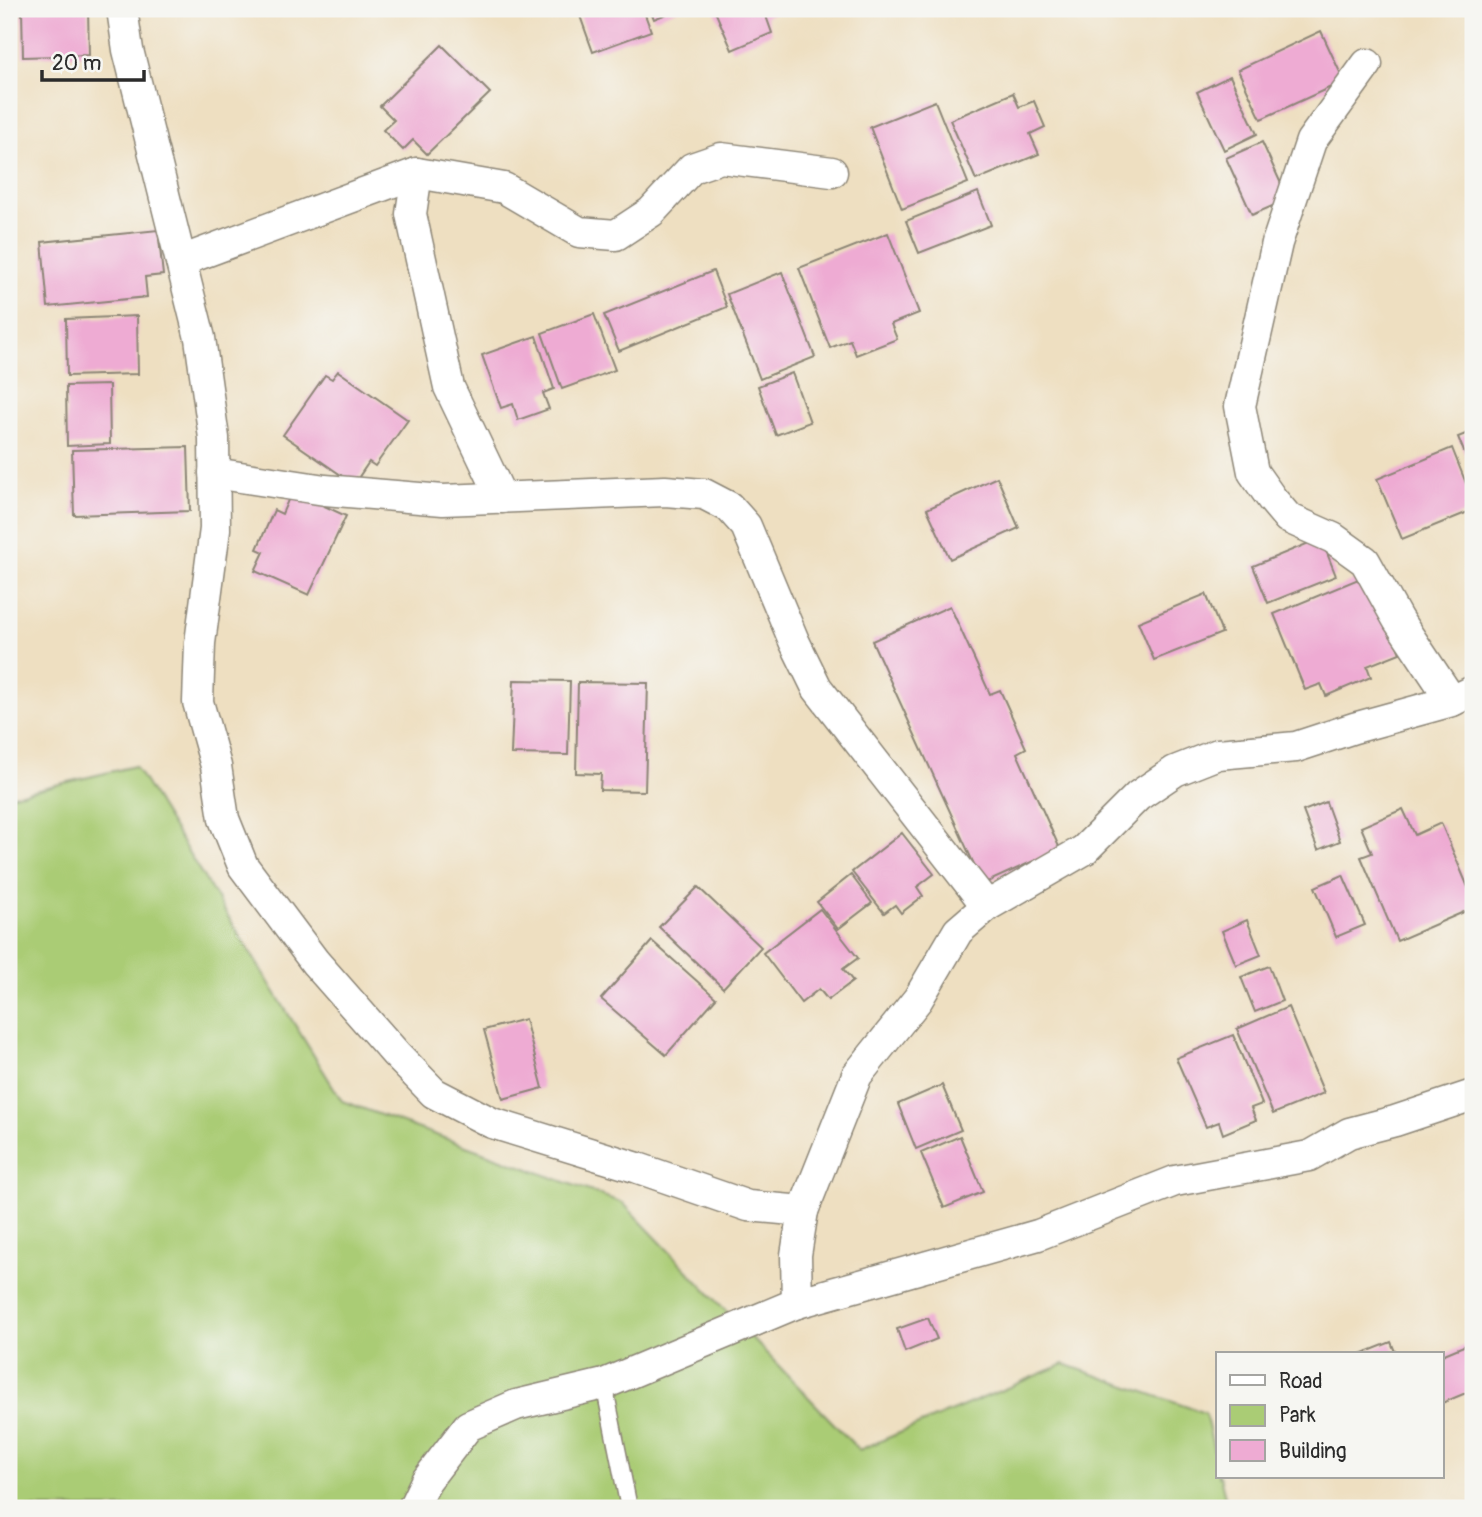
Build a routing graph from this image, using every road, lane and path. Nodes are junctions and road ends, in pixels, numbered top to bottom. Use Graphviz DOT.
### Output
graph roads {
  1 [pos="122,9"];
  2 [pos="1367,64"];
  3 [pos="832,172"];
  4 [pos="417,173"];
  5 [pos="181,261"];
  6 [pos="214,473"];
  7 [pos="502,498"];
  8 [pos="1463,696"];
  9 [pos="987,906"];
  10 [pos="1473,1095"];
  11 [pos="803,1211"];
  12 [pos="797,1303"];
  13 [pos="604,1384"];
  14 [pos="413,1508"];
  15 [pos="629,1508"];
  1 -- 5 [label="street"];
  2 -- 8 [label="street"];
  3 -- 4 [label="street"];
  4 -- 5 [label="street"];
  4 -- 7 [label="street"];
  5 -- 6 [label="street"];
  6 -- 7 [label="street"];
  6 -- 11 [label="street"];
  7 -- 9 [label="street"];
  8 -- 9 [label="street"];
  9 -- 11 [label="street"];
  10 -- 12 [label="street"];
  11 -- 12 [label="street"];
  12 -- 13 [label="street"];
  13 -- 14 [label="street"];
  13 -- 15 [label="lane"];
}
